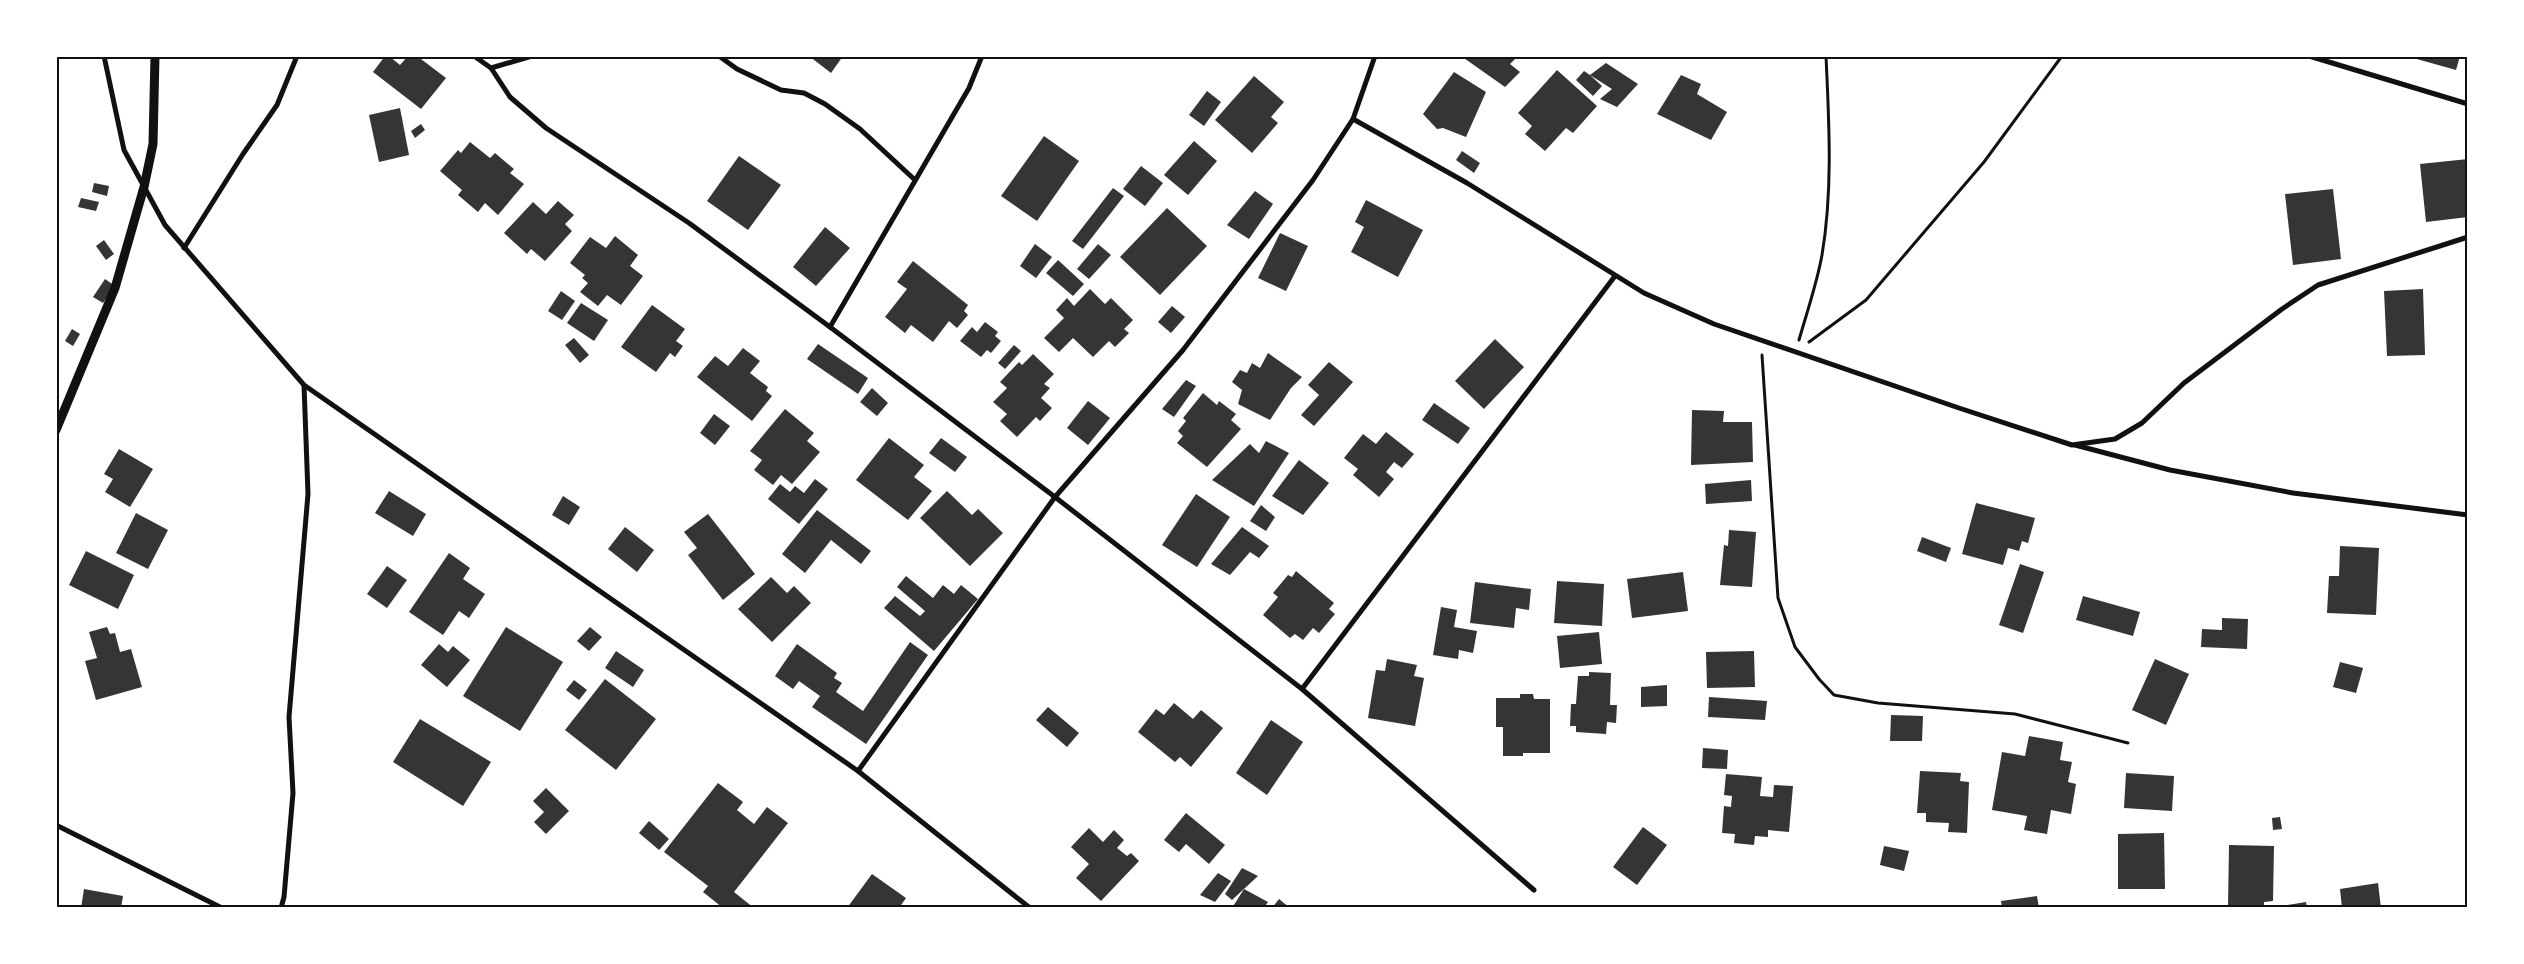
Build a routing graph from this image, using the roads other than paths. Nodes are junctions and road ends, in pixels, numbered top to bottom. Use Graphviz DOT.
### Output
graph roads {
  1 [pos="104,56"];
  2 [pos="155,56"];
  3 [pos="297,56"];
  4 [pos="474,56"];
  5 [pos="532,56"];
  6 [pos="719,56"];
  7 [pos="982,56"];
  8 [pos="1375,56"];
  9 [pos="2309,56"];
  10 [pos="491,68"];
  11 [pos="2468,104"];
  12 [pos="1353,119"];
  13 [pos="915,180"];
  14 [pos="144,187"];
  15 [pos="2468,237"];
  16 [pos="184,248"];
  17 [pos="1615,276"];
  18 [pos="830,327"];
  19 [pos="304,385"];
  20 [pos="56,430"];
  21 [pos="2072,445"];
  22 [pos="1055,497"];
  23 [pos="2468,515"];
  24 [pos="1302,690"];
  25 [pos="858,771"];
  26 [pos="56,825"];
  27 [pos="1534,890"];
  28 [pos="222,908"];
  29 [pos="280,908"];
  30 [pos="1030,908"];
  1 -- 14 [label="street"];
  2 -- 14 [label="street"];
  3 -- 16 [label="street"];
  4 -- 10 [label="street"];
  5 -- 10 [label="street"];
  6 -- 13 [label="street"];
  7 -- 13 [label="street"];
  8 -- 12 [label="street"];
  9 -- 11 [label="street"];
  10 -- 18 [label="street"];
  12 -- 17 [label="street"];
  12 -- 22 [label="street"];
  13 -- 18 [label="street"];
  14 -- 16 [label="street"];
  14 -- 20 [label="street"];
  15 -- 21 [label="street"];
  16 -- 19 [label="street"];
  17 -- 21 [label="street"];
  17 -- 24 [label="street"];
  18 -- 22 [label="street"];
  19 -- 25 [label="street"];
  19 -- 29 [label="street"];
  21 -- 23 [label="street"];
  22 -- 24 [label="street"];
  22 -- 25 [label="street"];
  24 -- 27 [label="street"];
  25 -- 30 [label="street"];
  26 -- 28 [label="street"];
}
